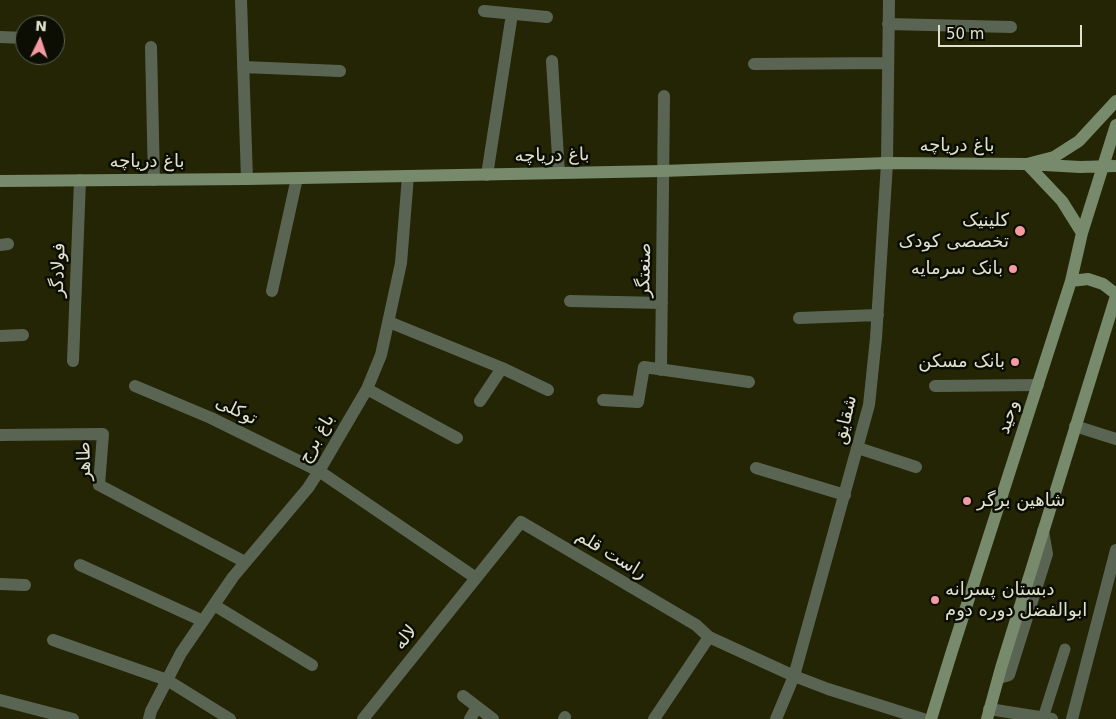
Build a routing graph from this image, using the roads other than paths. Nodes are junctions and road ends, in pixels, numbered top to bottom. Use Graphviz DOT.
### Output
graph roads {
  1 [pos="241,0"];
  2 [pos="889,0"];
  3 [pos="484,11"];
  4 [pos="512,14"];
  5 [pos="548,18"];
  6 [pos="888,24"];
  7 [pos="1011,27"];
  8 [pos="0,37"];
  9 [pos="15,38"];
  10 [pos="152,46"];
  11 [pos="552,61"];
  12 [pos="888,63"];
  13 [pos="754,64"];
  14 [pos="243,67"];
  15 [pos="340,70"];
  16 [pos="664,96"];
  17 [pos="1116,100"];
  18 [pos="1116,125"];
  19 [pos="887,163"];
  20 [pos="1028,164"];
  21 [pos="1110,166"];
  22 [pos="663,171"];
  23 [pos="559,173"];
  24 [pos="487,175"];
  25 [pos="408,176"];
  26 [pos="297,178"];
  27 [pos="80,180"];
  28 [pos="154,180"];
  29 [pos="247,180"];
  30 [pos="0,181"];
  31 [pos="1082,233"];
  32 [pos="1071,281"];
  33 [pos="272,291"];
  34 [pos="1116,295"];
  35 [pos="570,301"];
  36 [pos="662,303"];
  37 [pos="878,315"];
  38 [pos="799,318"];
  39 [pos="388,322"];
  40 [pos="23,335"];
  41 [pos="0,336"];
  42 [pos="73,361"];
  43 [pos="502,368"];
  44 [pos="661,370"];
  45 [pos="749,382"];
  46 [pos="1038,385"];
  47 [pos="135,386"];
  48 [pos="935,386"];
  49 [pos="367,389"];
  50 [pos="548,390"];
  51 [pos="603,400"];
  52 [pos="480,401"];
  53 [pos="1075,426"];
  54 [pos="0,435"];
  55 [pos="457,438"];
  56 [pos="1116,439"];
  57 [pos="858,448"];
  58 [pos="916,467"];
  59 [pos="756,468"];
  60 [pos="319,472"];
  61 [pos="845,494"];
  62 [pos="1116,550"];
  63 [pos="246,562"];
  64 [pos="80,565"];
  65 [pos="476,578"];
  66 [pos="0,584"];
  67 [pos="25,586"];
  68 [pos="1110,595"];
  69 [pos="214,605"];
  70 [pos="203,622"];
  71 [pos="709,637"];
  72 [pos="52,640"];
  73 [pos="1065,649"];
  74 [pos="312,664"];
  75 [pos="794,676"];
  76 [pos="167,680"];
  77 [pos="463,696"];
  78 [pos="0,700"];
  79 [pos="477,707"];
  80 [pos="988,714"];
  81 [pos="1047,718"];
  82 [pos="73,719"];
  83 [pos="149,719"];
  84 [pos="230,719"];
  85 [pos="363,719"];
  86 [pos="470,719"];
  87 [pos="493,719"];
  88 [pos="654,719"];
  89 [pos="776,719"];
  90 [pos="923,719"];
  91 [pos="932,719"];
  92 [pos="1072,719"];
  1 -- 14 [label="street"];
  2 -- 6 [label="street, شقایق"];
  3 -- 4 [label="street"];
  4 -- 5 [label="street"];
  4 -- 24 [label="street"];
  6 -- 7 [label="street"];
  6 -- 12 [label="street, شقایق"];
  8 -- 9 [label="street"];
  10 -- 28 [label="street"];
  11 -- 23 [label="street"];
  12 -- 13 [label="street"];
  12 -- 19 [label="street, شقایق"];
  14 -- 15 [label="street"];
  14 -- 29 [label="street"];
  16 -- 22 [label="street, صنعتگر"];
  17 -- 20 [label="main road"];
  18 -- 21 [label="main road, وحید"];
  19 -- 20 [label="main road, باغ دریاچه"];
  19 -- 22 [label="main road, باغ دریاچه"];
  19 -- 37 [label="street, شقایق"];
  20 -- 21 [label="main road, باغ دریاچه"];
  20 -- 31 [label="main road"];
  21 -- 31 [label="main road, وحید"];
  22 -- 23 [label="main road, باغ دریاچه"];
  22 -- 36 [label="street, صنعتگر"];
  23 -- 24 [label="main road, باغ دریاچه"];
  24 -- 25 [label="main road, باغ دریاچه"];
  25 -- 26 [label="main road, باغ دریاچه"];
  25 -- 39 [label="street, باغ برج"];
  26 -- 29 [label="main road, باغ دریاچه"];
  26 -- 33 [label="street"];
  27 -- 28 [label="main road, باغ دریاچه"];
  27 -- 30 [label="main road, باغ دریاچه"];
  27 -- 42 [label="street, فولادگر"];
  28 -- 29 [label="main road, باغ دریاچه"];
  31 -- 32 [label="main road, وحید"];
  32 -- 34 [label="main road"];
  32 -- 46 [label="main road, وحید"];
  34 -- 53 [label="main road"];
  35 -- 36 [label="street"];
  36 -- 44 [label="street, صنعتگر"];
  37 -- 38 [label="street"];
  37 -- 57 [label="street, شقایق"];
  39 -- 43 [label="street"];
  39 -- 49 [label="street, باغ برج"];
  40 -- 41 [label="street"];
  43 -- 50 [label="street"];
  43 -- 52 [label="street"];
  44 -- 45 [label="street"];
  44 -- 51 [label="street"];
  46 -- 48 [label="street"];
  46 -- 91 [label="main road, وحید"];
  47 -- 60 [label="street, توکلی"];
  49 -- 55 [label="street"];
  49 -- 60 [label="street, باغ برج"];
  53 -- 56 [label="street"];
  53 -- 80 [label="main road"];
  54 -- 63 [label="street, طاهر"];
  57 -- 58 [label="street"];
  57 -- 61 [label="street, شقایق"];
  59 -- 61 [label="street"];
  60 -- 63 [label="street, باغ برج"];
  60 -- 65 [label="street"];
  61 -- 75 [label="street, شقایق"];
  62 -- 68 [label="street"];
  63 -- 69 [label="street, باغ برج"];
  64 -- 70 [label="street"];
  65 -- 71 [label="street, راست قلم"];
  65 -- 85 [label="street, لاله"];
  66 -- 67 [label="street"];
  68 -- 92 [label="street"];
  69 -- 70 [label="street, باغ برج"];
  69 -- 74 [label="street"];
  70 -- 76 [label="street, باغ برج"];
  71 -- 75 [label="street, راست قلم"];
  71 -- 88 [label="street"];
  72 -- 76 [label="street"];
  73 -- 81 [label="lane"];
  75 -- 89 [label="street, شقایق"];
  75 -- 90 [label="street, راست قلم"];
  76 -- 83 [label="street, باغ برج"];
  76 -- 84 [label="street"];
  77 -- 79 [label="street"];
  78 -- 82 [label="street"];
  79 -- 86 [label="street"];
  79 -- 87 [label="street"];
  80 -- 81 [label="street"];
}
